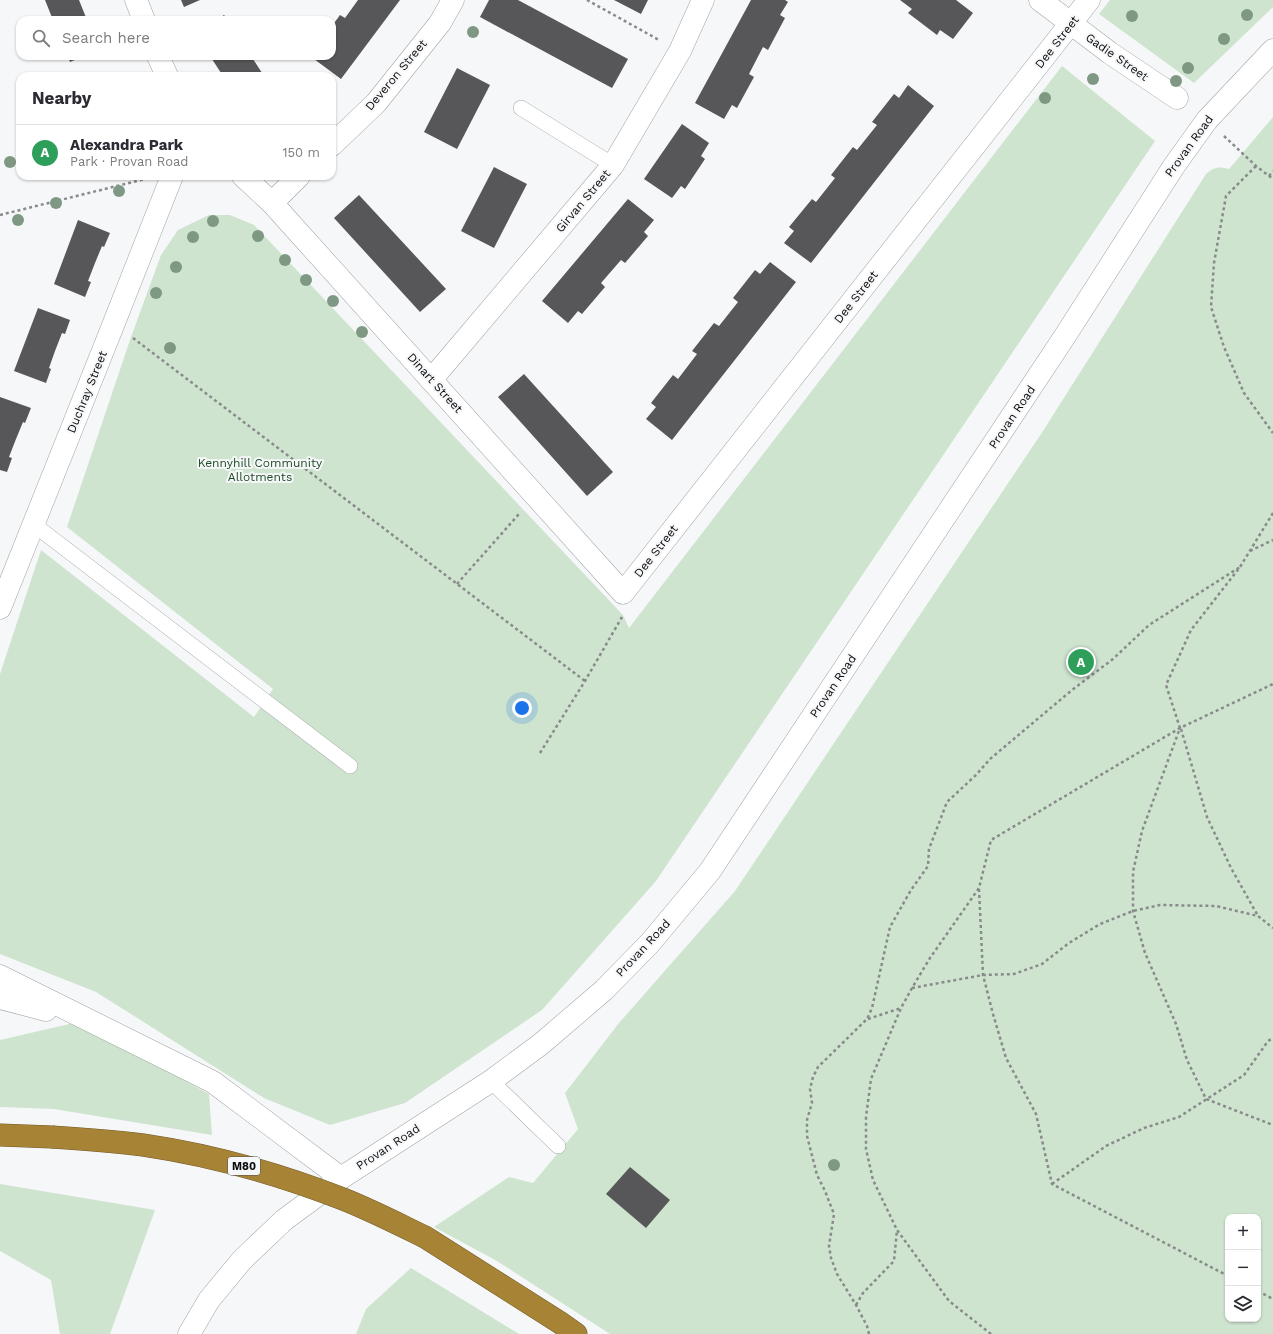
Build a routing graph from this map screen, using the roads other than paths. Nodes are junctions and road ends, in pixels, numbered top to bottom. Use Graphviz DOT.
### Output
graph roads {
  1 [pos="136,0"];
  2 [pos="453,0"];
  3 [pos="703,0"];
  4 [pos="1040,0"];
  5 [pos="1089,0"];
  6 [pos="142,16"];
  7 [pos="1072,24"];
  8 [pos="1273,50"];
  9 [pos="160,60"];
  10 [pos="165,72"];
  11 [pos="1177,98"];
  12 [pos="521,108"];
  13 [pos="336,141"];
  14 [pos="613,165"];
  15 [pos="161,180"];
  16 [pos="248,180"];
  17 [pos="296,180"];
  18 [pos="272,203"];
  19 [pos="432,380"];
  20 [pos="33,524"];
  21 [pos="623,593"];
  22 [pos="0,608"];
  23 [pos="350,766"];
  24 [pos="0,976"];
  25 [pos="0,998"];
  26 [pos="97,1025"];
  27 [pos="491,1081"];
  28 [pos="0,1135"];
  29 [pos="558,1146"];
  30 [pos="341,1178"];
  31 [pos="189,1334"];
  32 [pos="576,1334"];
  1 -- 6 [label="street"];
  2 -- 13 [label="street, Deveron Street"];
  3 -- 14 [label="street, Girvan Street"];
  4 -- 7 [label="street, Gadie Street"];
  5 -- 7 [label="street, Dee Street"];
  7 -- 11 [label="street, Gadie Street"];
  7 -- 21 [label="street, Dee Street"];
  8 -- 27 [label="street, Provan Road"];
  9 -- 10 [label="street"];
  12 -- 14 [label="lane"];
  14 -- 19 [label="street, Girvan Street"];
  15 -- 20 [label="street, Duchray Street"];
  16 -- 18 [label="street, Dinart Street"];
  17 -- 18 [label="street"];
  18 -- 19 [label="street, Dinart Street"];
  19 -- 21 [label="street, Dinart Street"];
  20 -- 22 [label="street, Duchray Street"];
  20 -- 23 [label="lane"];
  24 -- 26 [label="street"];
  25 -- 26 [label="street"];
  26 -- 30 [label="street"];
  27 -- 29 [label="lane"];
  27 -- 30 [label="street, Provan Road"];
  28 -- 32 [label="highway, M80, bridge"];
  30 -- 31 [label="street, Provan Road"];
}
